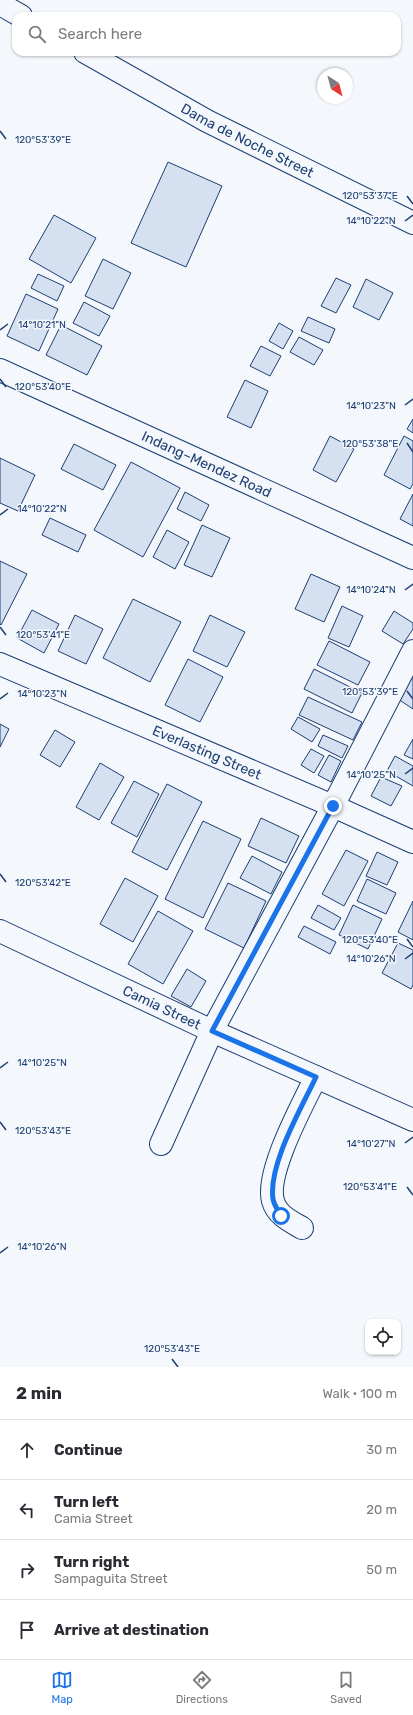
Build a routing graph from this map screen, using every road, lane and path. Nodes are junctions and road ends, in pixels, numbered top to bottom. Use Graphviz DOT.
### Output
graph roads {
  1 [pos="0,4"];
  2 [pos="14,12"];
  3 [pos="92,56"];
  4 [pos="413,223"];
  5 [pos="0,370"];
  6 [pos="413,558"];
  7 [pos="413,651"];
  8 [pos="0,664"];
  9 [pos="333,806"];
  10 [pos="413,842"];
  11 [pos="0,931"];
  12 [pos="212,1031"];
  13 [pos="316,1077"];
  14 [pos="413,1120"];
  15 [pos="161,1144"];
  16 [pos="302,1228"];
  1 -- 2 [label="street"];
  3 -- 4 [label="street, Dama de Noche Street"];
  5 -- 6 [label="street, Indang–Mendez Road"];
  7 -- 9 [label="street"];
  8 -- 9 [label="street, Everlasting Street"];
  9 -- 10 [label="street, Everlasting Street"];
  9 -- 12 [label="street"];
  11 -- 12 [label="street, Camia Street"];
  12 -- 13 [label="street, Camia Street"];
  12 -- 15 [label="street"];
  13 -- 14 [label="street, Camia Street"];
  13 -- 16 [label="street"];
}
